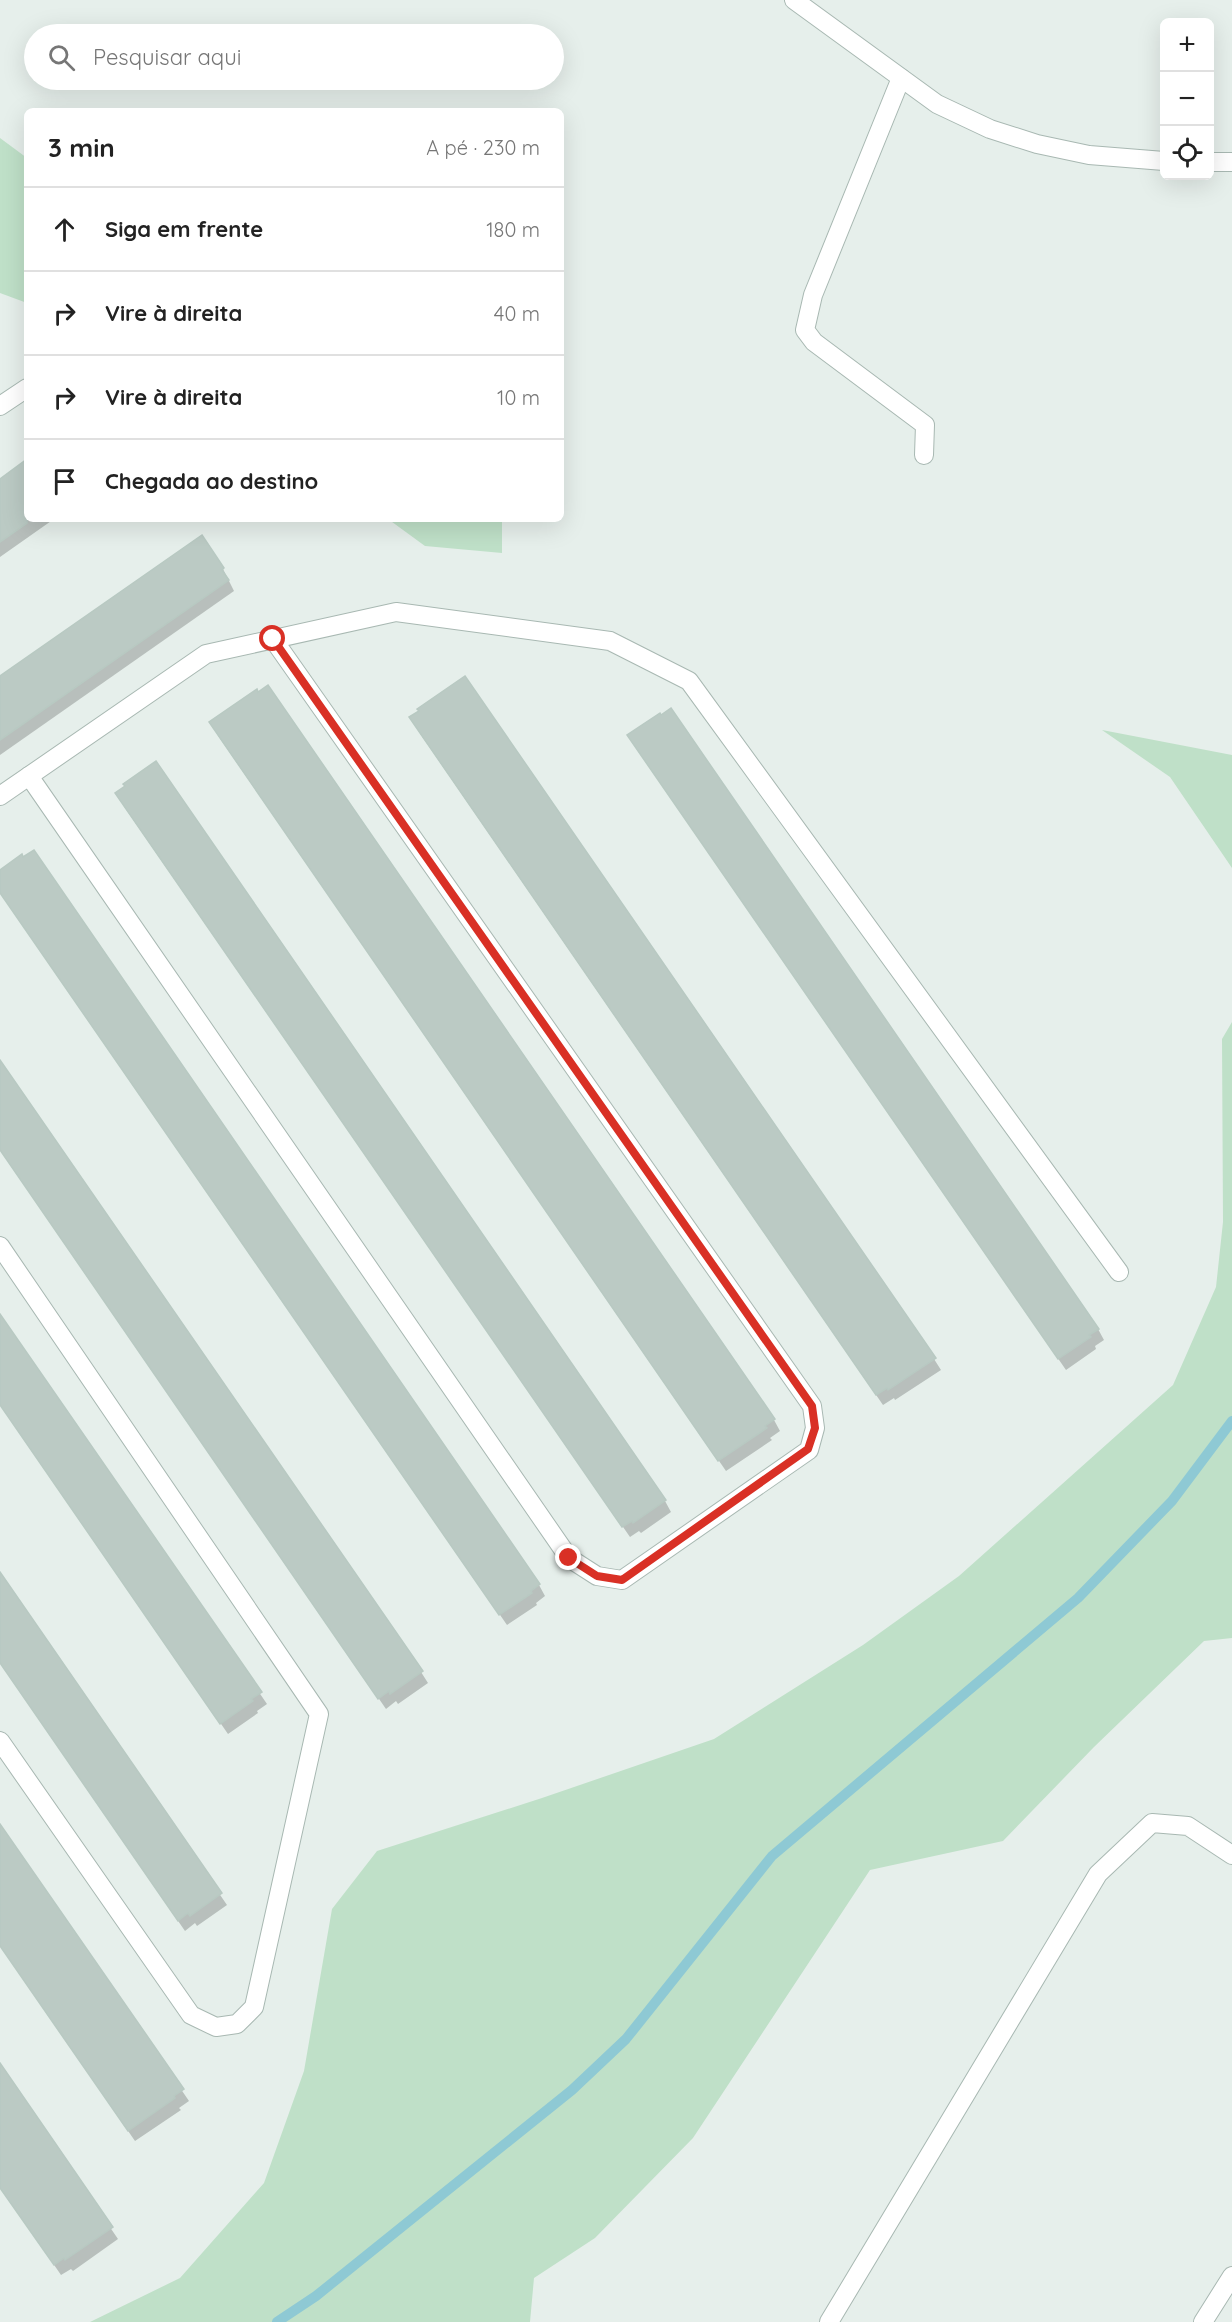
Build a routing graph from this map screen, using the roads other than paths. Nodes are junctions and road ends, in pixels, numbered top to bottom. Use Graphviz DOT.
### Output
graph roads {
  1 [pos="794,0"];
  2 [pos="901,78"];
  3 [pos="1160,161"];
  4 [pos="1214,162"];
  5 [pos="1232,162"];
  6 [pos="24,390"];
  7 [pos="0,406"];
  8 [pos="924,455"];
  9 [pos="273,639"];
  10 [pos="29,776"];
  11 [pos="0,795"];
  12 [pos="0,1246"];
  13 [pos="1119,1272"];
  14 [pos="0,1741"];
  15 [pos="1232,1856"];
  16 [pos="1232,2276"];
  17 [pos="829,2322"];
  18 [pos="1203,2322"];
  1 -- 2 [label="street"];
  2 -- 3 [label="street"];
  2 -- 8 [label="street"];
  4 -- 5 [label="street"];
  6 -- 7 [label="street"];
  9 -- 10 [label="street"];
  9 -- 10 [label="street"];
  9 -- 13 [label="street"];
  10 -- 11 [label="street"];
  12 -- 14 [label="street"];
  15 -- 17 [label="street"];
  16 -- 18 [label="street"];
}
